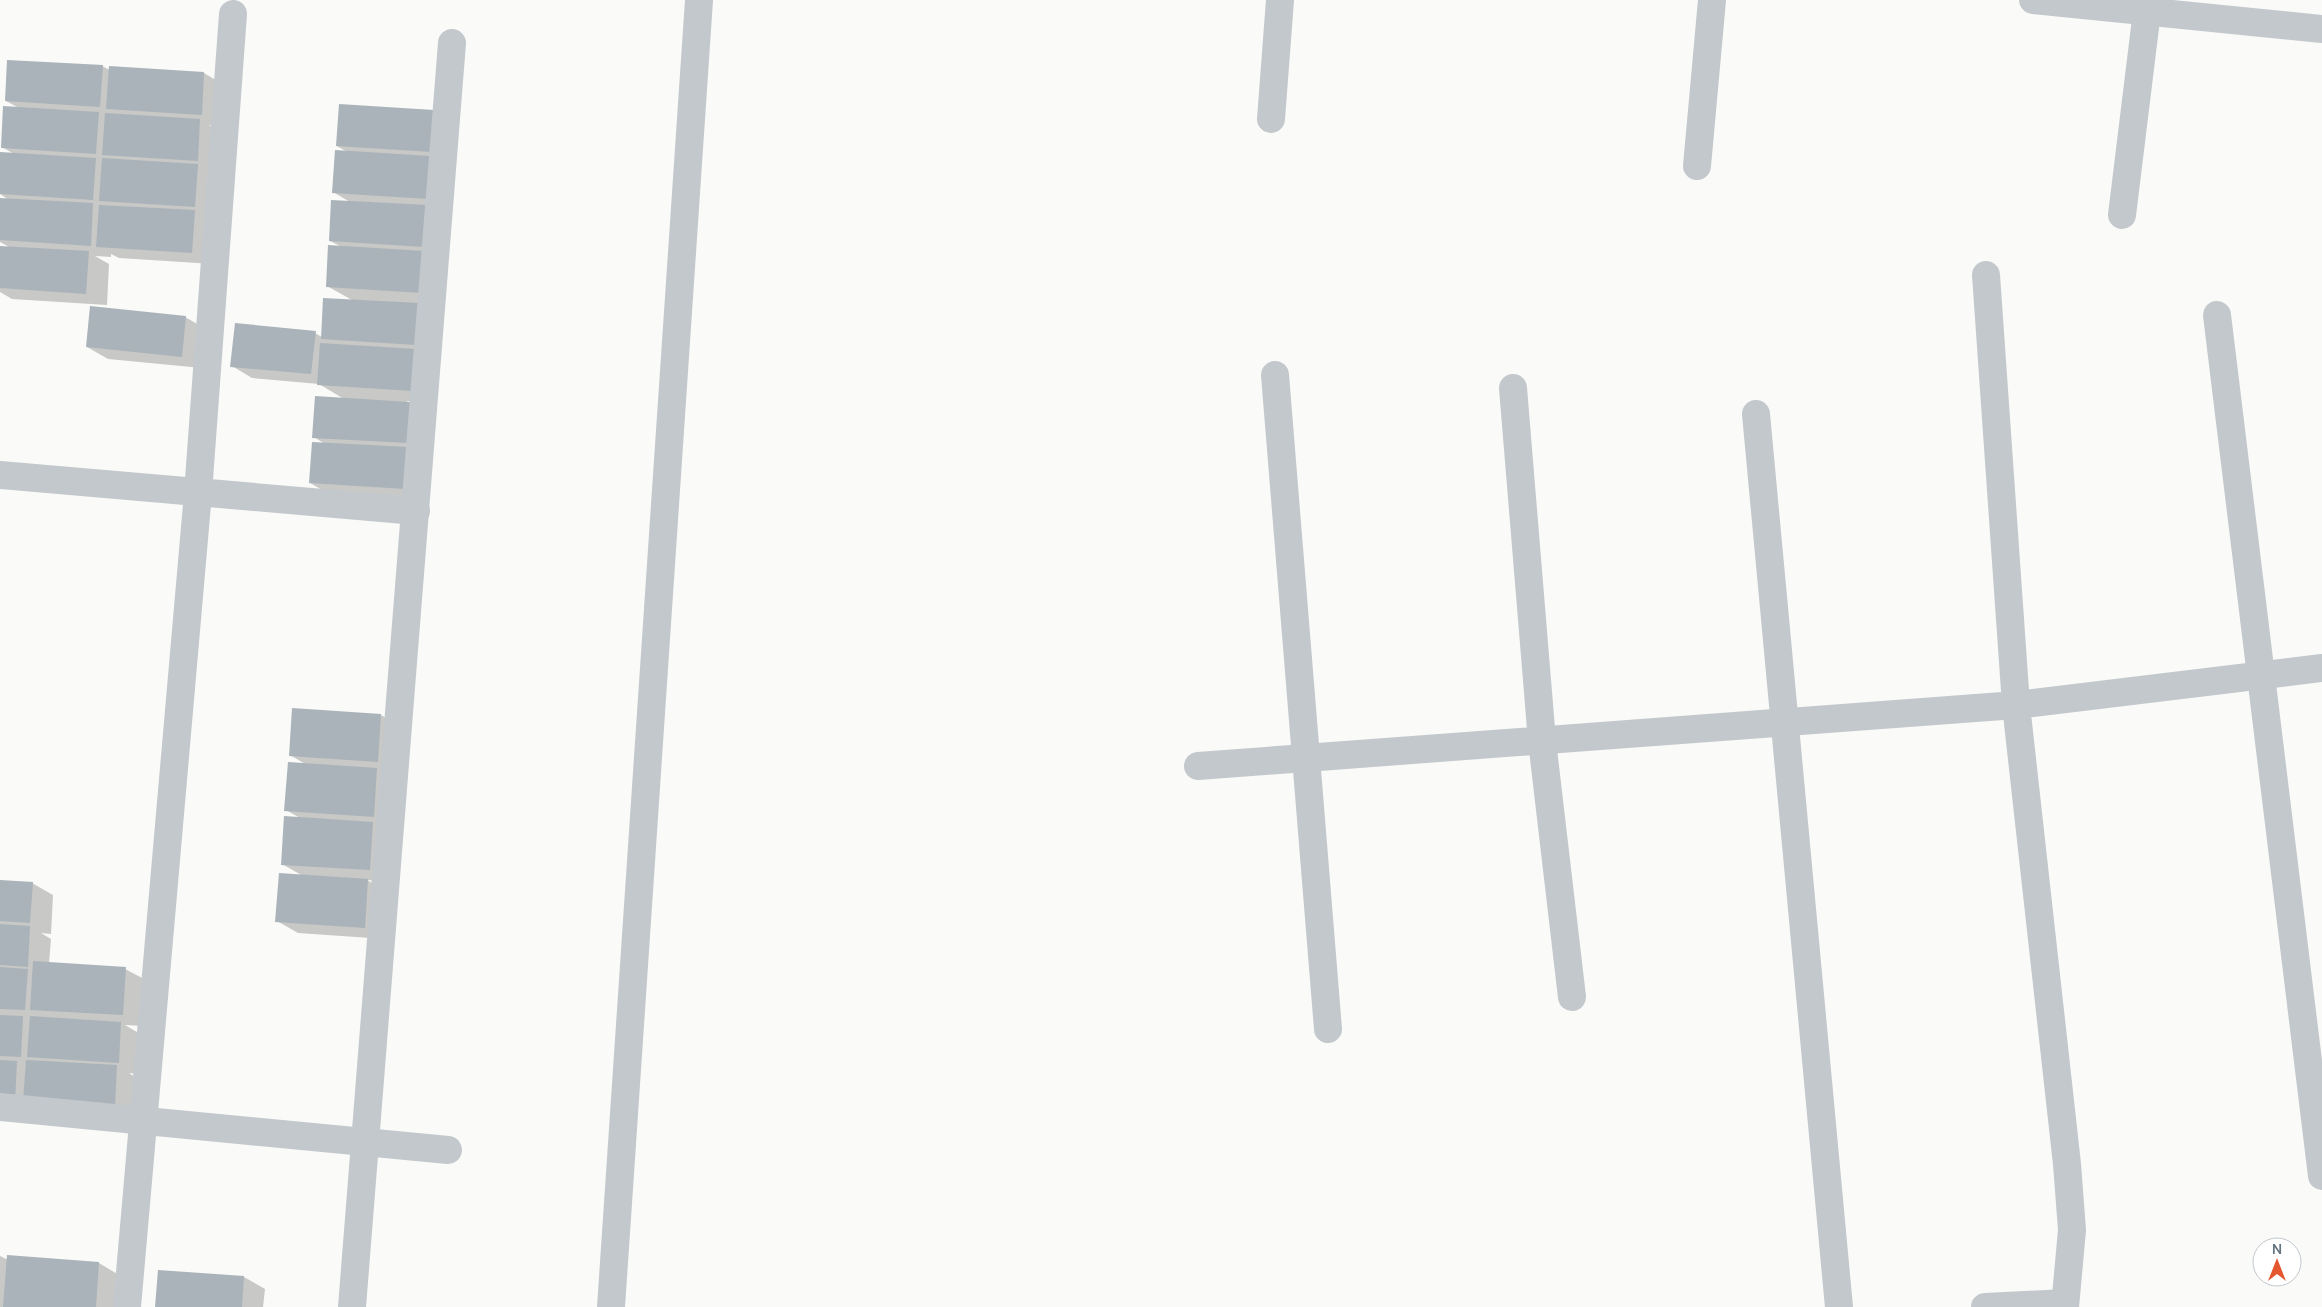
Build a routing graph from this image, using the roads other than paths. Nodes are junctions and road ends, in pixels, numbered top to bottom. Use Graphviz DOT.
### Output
graph roads {
  1 [pos="699,0"];
  2 [pos="1280,0"];
  3 [pos="1712,0"];
  4 [pos="2033,0"];
  5 [pos="2147,11"];
  6 [pos="233,14"];
  7 [pos="2322,28"];
  8 [pos="452,43"];
  9 [pos="1271,119"];
  10 [pos="1697,166"];
  11 [pos="2122,215"];
  12 [pos="1986,275"];
  13 [pos="2217,315"];
  14 [pos="1275,374"];
  15 [pos="1513,388"];
  16 [pos="1756,414"];
  17 [pos="0,475"];
  18 [pos="198,492"];
  19 [pos="416,511"];
  20 [pos="2322,668"];
  21 [pos="2261,675"];
  22 [pos="2016,705"];
  23 [pos="1783,723"];
  24 [pos="1542,740"];
  25 [pos="1306,758"];
  26 [pos="1198,766"];
  27 [pos="1572,997"];
  28 [pos="1328,1029"];
  29 [pos="0,1107"];
  30 [pos="144,1121"];
  31 [pos="365,1142"];
  32 [pos="448,1150"];
  33 [pos="2322,1176"];
  34 [pos="2065,1305"];
  35 [pos="128,1307"];
  36 [pos="352,1307"];
  37 [pos="611,1307"];
  38 [pos="1838,1307"];
  39 [pos="1985,1307"];
  1 -- 37 [label="street"];
  2 -- 9 [label="street"];
  3 -- 10 [label="street"];
  4 -- 5 [label="street"];
  5 -- 7 [label="street"];
  5 -- 11 [label="street"];
  6 -- 18 [label="street"];
  8 -- 19 [label="street"];
  12 -- 22 [label="street"];
  13 -- 21 [label="street"];
  14 -- 25 [label="street"];
  15 -- 24 [label="street"];
  16 -- 23 [label="street"];
  17 -- 18 [label="street"];
  18 -- 19 [label="street"];
  18 -- 30 [label="street"];
  19 -- 31 [label="street"];
  20 -- 21 [label="street"];
  21 -- 22 [label="street"];
  21 -- 33 [label="street"];
  22 -- 23 [label="street"];
  22 -- 34 [label="street"];
  23 -- 24 [label="street"];
  23 -- 38 [label="street"];
  24 -- 25 [label="street"];
  24 -- 27 [label="street"];
  25 -- 26 [label="street"];
  25 -- 28 [label="street"];
  29 -- 30 [label="street"];
  30 -- 31 [label="street"];
  30 -- 35 [label="street"];
  31 -- 32 [label="street"];
  31 -- 36 [label="street"];
  34 -- 39 [label="street"];
}
